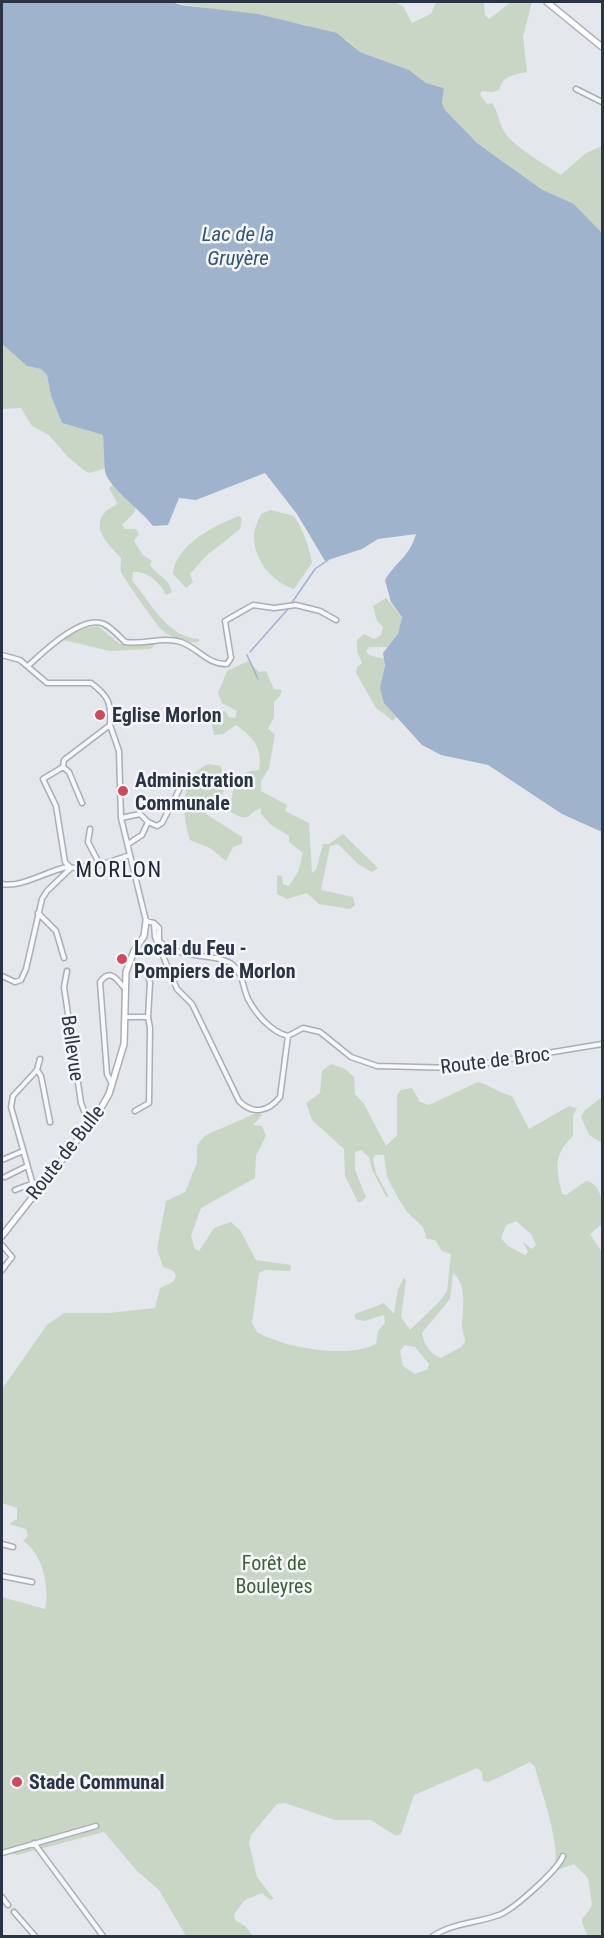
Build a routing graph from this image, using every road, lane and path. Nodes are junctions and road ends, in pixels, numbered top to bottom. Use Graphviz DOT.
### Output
graph roads {
  1 [pos="547,2"];
  2 [pos="603,47"];
  3 [pos="576,89"];
  4 [pos="603,102"];
  5 [pos="336,620"];
  6 [pos="2,655"];
  7 [pos="28,666"];
  8 [pos="110,725"];
  9 [pos="63,767"];
  10 [pos="180,788"];
  11 [pos="82,803"];
  12 [pos="121,818"];
  13 [pos="148,822"];
  14 [pos="90,829"];
  15 [pos="128,844"];
  16 [pos="130,855"];
  17 [pos="100,865"];
  18 [pos="69,867"];
  19 [pos="2,884"];
  20 [pos="38,913"];
  21 [pos="146,921"];
  22 [pos="154,923"];
  23 [pos="64,958"];
  24 [pos="67,971"];
  25 [pos="2,976"];
  26 [pos="148,976"];
  27 [pos="125,990"];
  28 [pos="126,1017"];
  29 [pos="148,1017"];
  30 [pos="288,1036"];
  31 [pos="603,1044"];
  32 [pos="40,1059"];
  33 [pos="37,1070"];
  34 [pos="113,1085"];
  35 [pos="135,1111"];
  36 [pos="50,1122"];
  37 [pos="90,1124"];
  38 [pos="23,1151"];
  39 [pos="2,1160"];
  40 [pos="27,1166"];
  41 [pos="4,1176"];
  42 [pos="31,1184"];
  43 [pos="15,1190"];
  44 [pos="35,1191"];
  45 [pos="2,1236"];
  46 [pos="2,1245"];
  47 [pos="2,1270"];
  48 [pos="2,1544"];
  49 [pos="13,1547"];
  50 [pos="2,1576"];
  51 [pos="32,1582"];
  52 [pos="96,1826"];
  53 [pos="34,1843"];
  54 [pos="2,1847"];
  55 [pos="3,1852"];
  56 [pos="563,1856"];
  57 [pos="2,1897"];
  58 [pos="8,1905"];
  59 [pos="14,1912"];
  60 [pos="35,1936"];
  61 [pos="104,1936"];
  62 [pos="433,1936"];
  1 -- 2 [label="street"];
  3 -- 4 [label="street"];
  5 -- 7 [label="street"];
  6 -- 7 [label="street"];
  7 -- 8 [label="street"];
  8 -- 9 [label="street"];
  8 -- 12 [label="street"];
  9 -- 11 [label="street"];
  9 -- 18 [label="street"];
  10 -- 13 [label="street"];
  12 -- 13 [label="street"];
  12 -- 15 [label="street"];
  13 -- 15 [label="street"];
  14 -- 17 [label="street"];
  15 -- 16 [label="street"];
  16 -- 17 [label="street"];
  16 -- 21 [label="street"];
  17 -- 18 [label="street"];
  18 -- 19 [label="street"];
  18 -- 20 [label="street"];
  20 -- 23 [label="street"];
  20 -- 25 [label="street"];
  21 -- 22 [label="street"];
  21 -- 27 [label="street, Route de Bulle"];
  22 -- 30 [label="street"];
  22 -- 30 [label="street"];
  24 -- 37 [label="street, Bellevue"];
  26 -- 29 [label="street"];
  27 -- 28 [label="street, Route de Bulle"];
  27 -- 34 [label="street"];
  28 -- 29 [label="street"];
  28 -- 34 [label="street, Route de Bulle"];
  29 -- 35 [label="street"];
  30 -- 31 [label="street, Route de Broc"];
  32 -- 33 [label="street"];
  33 -- 36 [label="street"];
  33 -- 38 [label="street"];
  34 -- 37 [label="street, Route de Bulle"];
  37 -- 44 [label="street, Route de Bulle"];
  38 -- 39 [label="street"];
  38 -- 40 [label="street"];
  40 -- 41 [label="street"];
  40 -- 42 [label="street"];
  42 -- 43 [label="street"];
  42 -- 44 [label="street"];
  44 -- 45 [label="street, Route de Bulle"];
  46 -- 47 [label="street"];
  48 -- 49 [label="street"];
  50 -- 51 [label="street"];
  52 -- 53 [label="street"];
  53 -- 55 [label="street"];
  53 -- 61 [label="street"];
  54 -- 55 [label="street"];
  56 -- 62 [label="street"];
  57 -- 58 [label="street"];
  59 -- 60 [label="street"];
}
